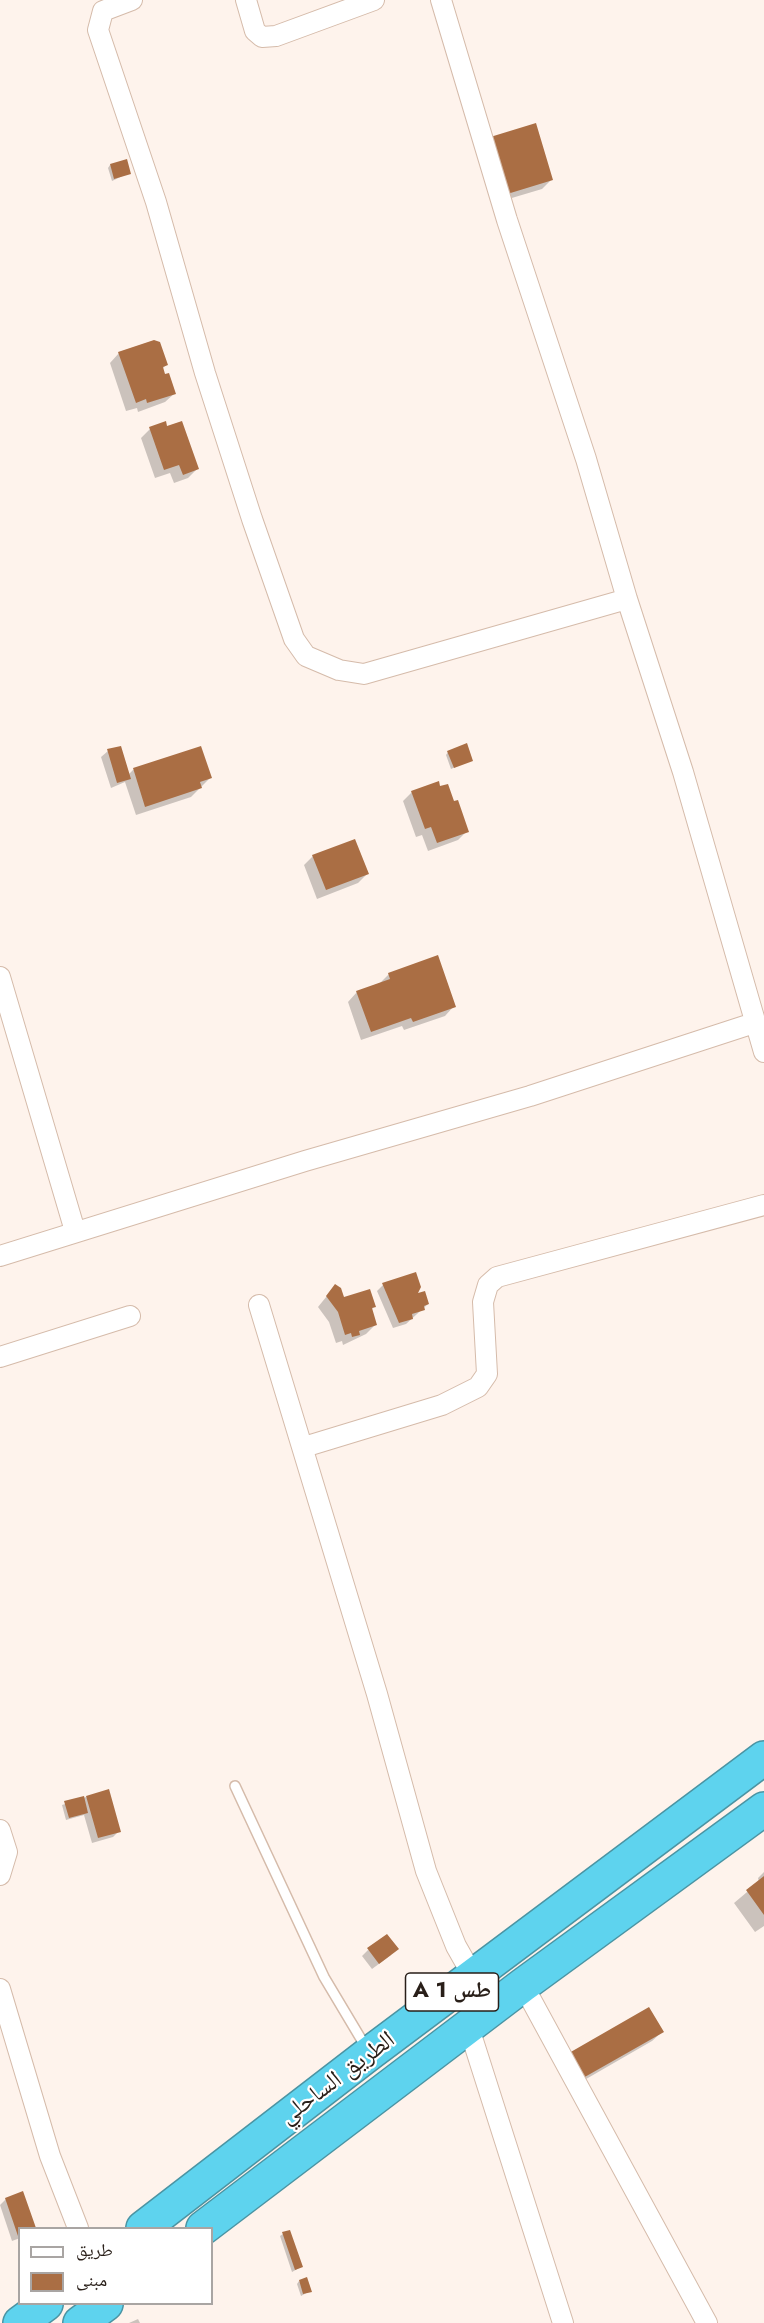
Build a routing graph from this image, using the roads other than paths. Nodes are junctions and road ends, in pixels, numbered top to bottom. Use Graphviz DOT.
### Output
graph roads {
  1 [pos="132,0"];
  2 [pos="246,0"];
  3 [pos="374,0"];
  4 [pos="441,0"];
  5 [pos="627,600"];
  6 [pos="0,977"];
  7 [pos="754,1023"];
  8 [pos="764,1052"];
  9 [pos="764,1205"];
  10 [pos="75,1232"];
  11 [pos="0,1256"];
  12 [pos="260,1305"];
  13 [pos="130,1316"];
  14 [pos="0,1357"];
  15 [pos="304,1447"];
  16 [pos="764,1758"];
  17 [pos="235,1786"];
  18 [pos="764,1809"];
  19 [pos="0,1830"];
  20 [pos="0,1875"];
  21 [pos="473,1976"];
  22 [pos="523,1984"];
  23 [pos="0,1989"];
  24 [pos="469,2028"];
  25 [pos="370,2053"];
  26 [pos="77,2227"];
  27 [pos="146,2227"];
  28 [pos="206,2227"];
  29 [pos="45,2305"];
  30 [pos="105,2305"];
  31 [pos="20,2323"];
  32 [pos="80,2323"];
  33 [pos="563,2323"];
  34 [pos="707,2323"];
  1 -- 5 [label="street"];
  2 -- 3 [label="street"];
  4 -- 5 [label="street"];
  5 -- 7 [label="street"];
  6 -- 10 [label="street"];
  7 -- 8 [label="street"];
  7 -- 10 [label="street"];
  9 -- 15 [label="street"];
  10 -- 11 [label="street"];
  12 -- 15 [label="street"];
  13 -- 14 [label="street"];
  15 -- 21 [label="street"];
  16 -- 21 [label="highway, الطريق الساحلي / A 1 طس"];
  17 -- 25 [label="lane"];
  18 -- 22 [label="highway, الطريق الساحلي / A 1 طس"];
  19 -- 20 [label="street"];
  21 -- 25 [label="highway, الطريق الساحلي / A 1 طس"];
  22 -- 24 [label="highway, الطريق الساحلي / A 1 طس"];
  22 -- 34 [label="street"];
  23 -- 26 [label="street"];
  24 -- 28 [label="highway, الطريق الساحلي / A 1 طس"];
  24 -- 33 [label="street"];
  25 -- 27 [label="highway, الطريق الساحلي / A 1 طس"];
  29 -- 31 [label="highway"];
  30 -- 32 [label="highway"];
}
